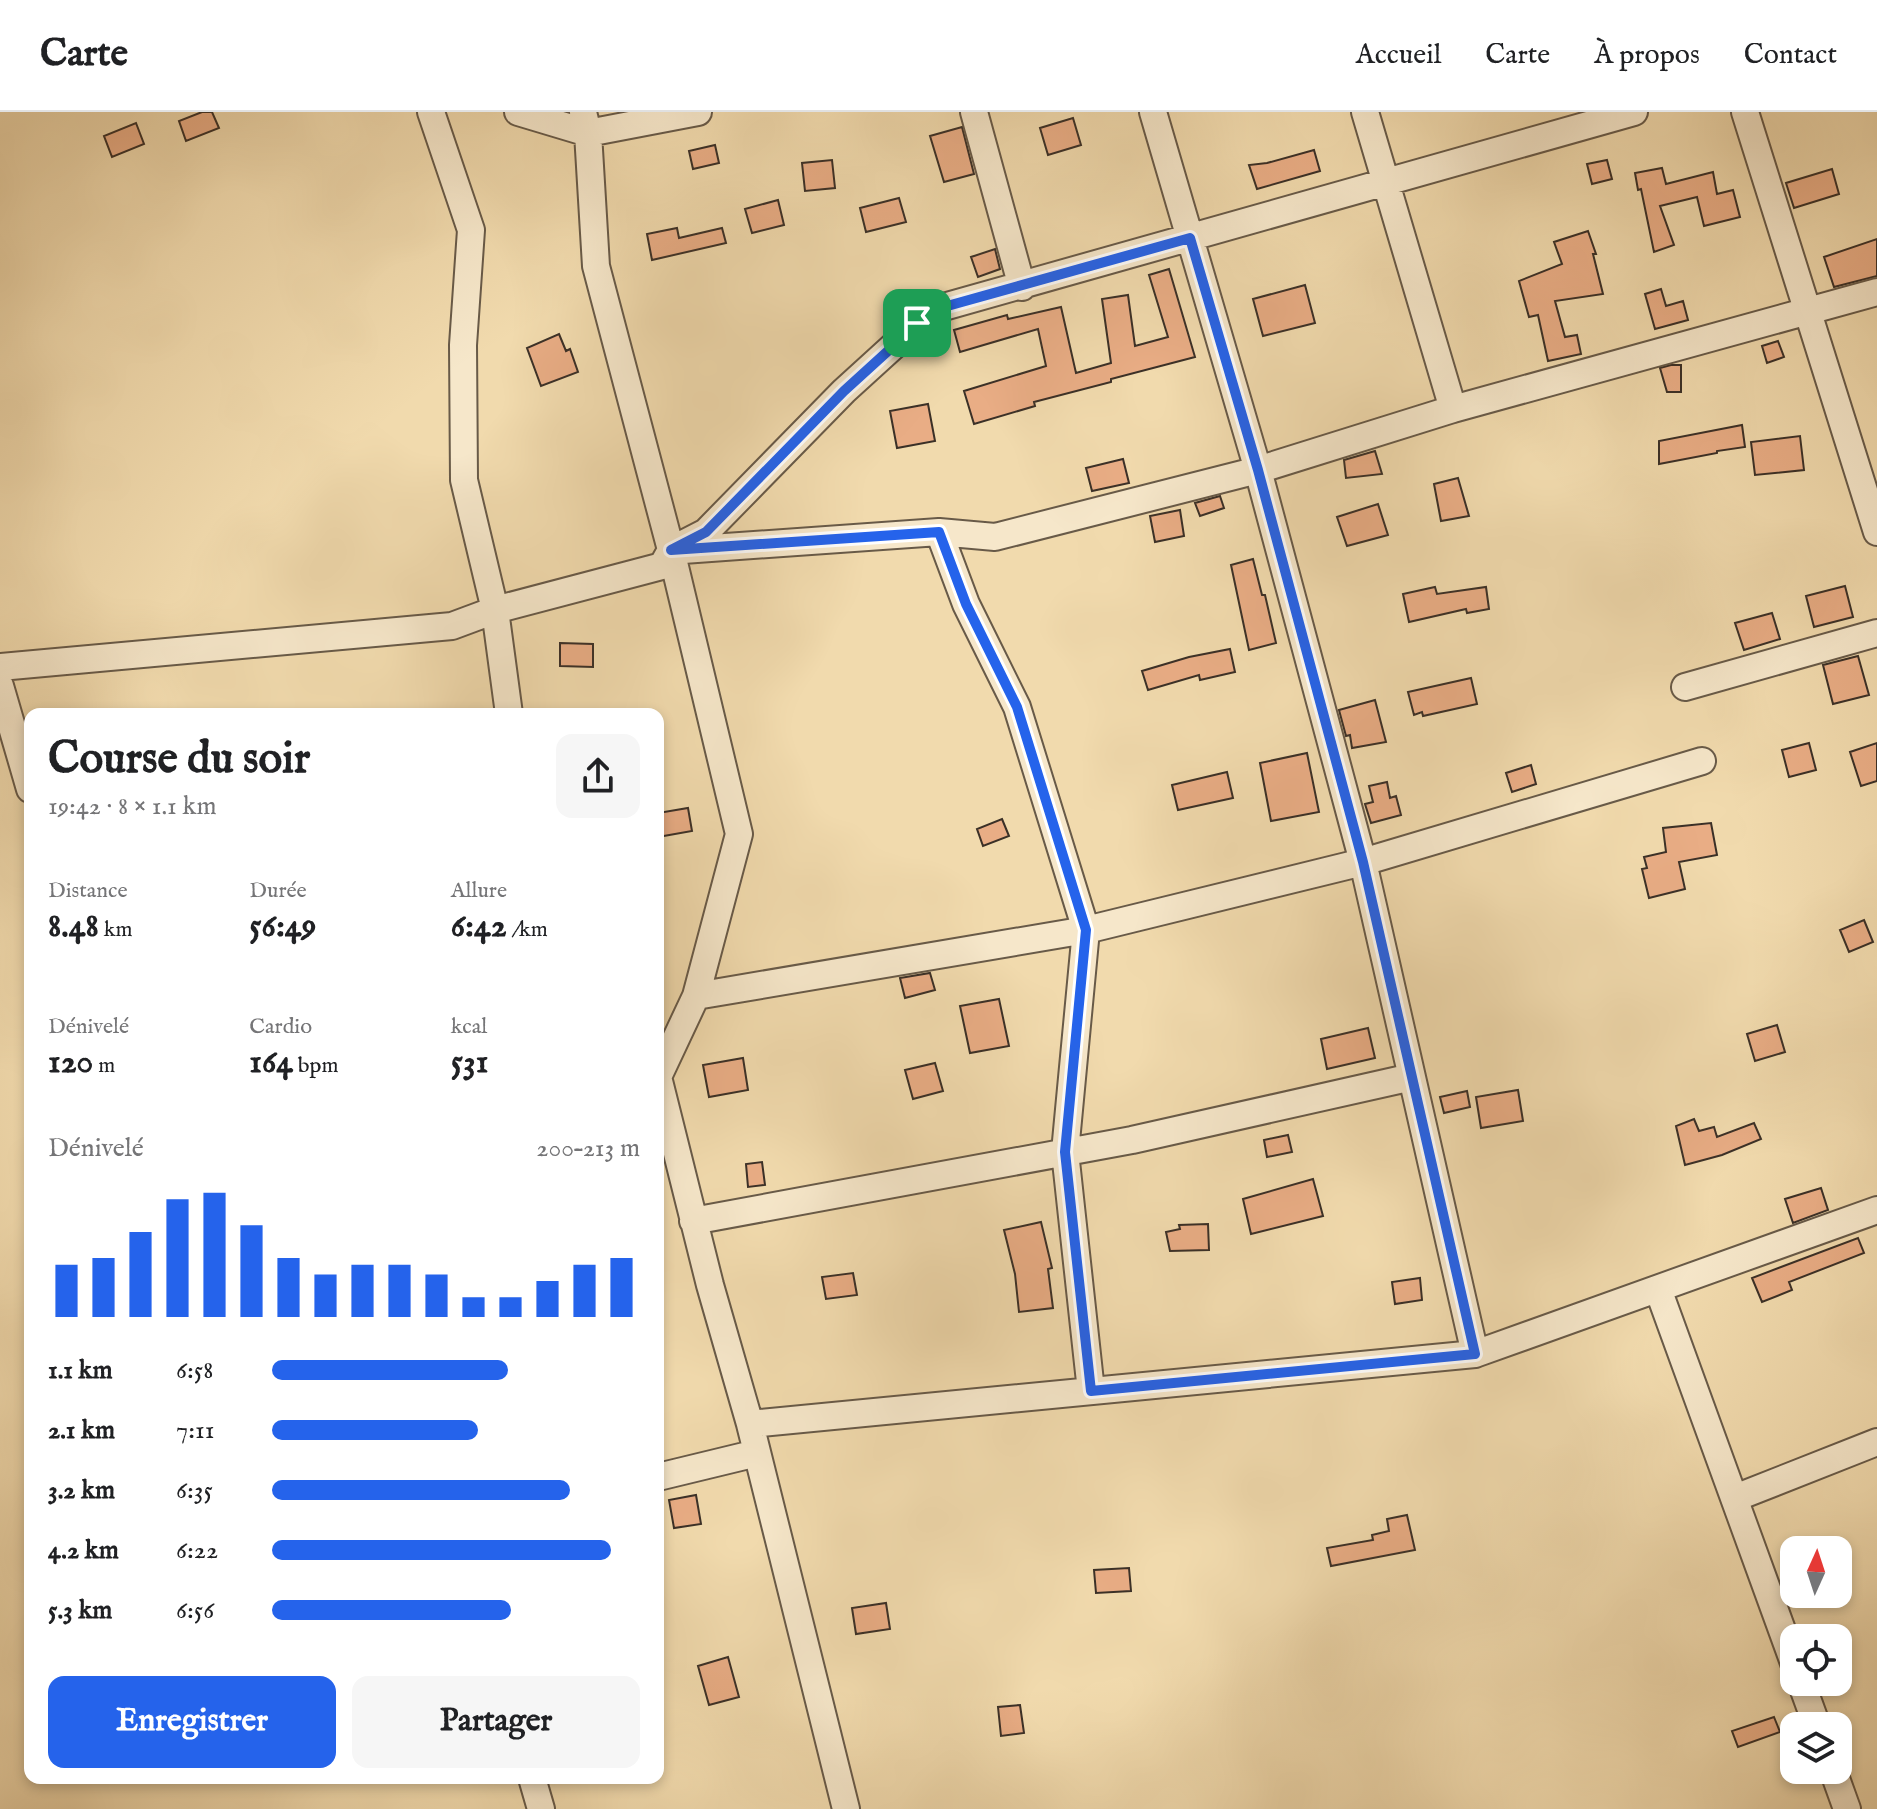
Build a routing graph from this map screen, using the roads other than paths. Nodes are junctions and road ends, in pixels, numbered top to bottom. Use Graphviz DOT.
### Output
graph roads {
  1 [pos="431,112"];
  2 [pos="518,112"];
  3 [pos="698,112"];
  4 [pos="974,112"];
  5 [pos="1153,112"];
  6 [pos="1365,112"];
  7 [pos="1634,112"];
  8 [pos="1745,112"];
  9 [pos="586,123"];
  10 [pos="1386,182"];
  11 [pos="1190,238"];
  12 [pos="1022,287"];
  13 [pos="1877,292"];
  14 [pos="1807,311"];
  15 [pos="1453,409"];
  16 [pos="1258,470"];
  17 [pos="939,532"];
  18 [pos="1877,532"];
  19 [pos="671,550"];
  20 [pos="495,610"];
  21 [pos="1877,633"];
  22 [pos="0,667"];
  23 [pos="0,686"];
  24 [pos="1685,687"];
  25 [pos="508,708"];
  26 [pos="1702,761"];
  27 [pos="24,768"];
  28 [pos="1363,862"];
  29 [pos="1086,930"];
  30 [pos="696,996"];
  31 [pos="664,1064"];
  32 [pos="1412,1077"];
  33 [pos="664,1101"];
  34 [pos="1065,1152"];
  35 [pos="1877,1210"];
  36 [pos="694,1220"];
  37 [pos="1658,1289"];
  38 [pos="1475,1354"];
  39 [pos="1091,1391"];
  40 [pos="750,1424"];
  41 [pos="1877,1442"];
  42 [pos="757,1453"];
  43 [pos="664,1476"];
  44 [pos="1735,1498"];
  45 [pos="1780,1624"];
  46 [pos="534,1784"];
  47 [pos="1838,1784"];
  48 [pos="541,1809"];
  49 [pos="846,1809"];
  50 [pos="1847,1809"];
  1 -- 20 [label="street"];
  2 -- 9 [label="street"];
  3 -- 9 [label="street"];
  4 -- 12 [label="street"];
  5 -- 11 [label="street"];
  6 -- 10 [label="street"];
  7 -- 10 [label="street"];
  8 -- 14 [label="street"];
  9 -- 19 [label="street"];
  10 -- 11 [label="street"];
  10 -- 15 [label="street"];
  11 -- 12 [label="street"];
  11 -- 16 [label="street"];
  12 -- 19 [label="street"];
  13 -- 14 [label="street"];
  14 -- 15 [label="street"];
  14 -- 18 [label="street"];
  15 -- 16 [label="street"];
  16 -- 17 [label="street"];
  16 -- 28 [label="street"];
  17 -- 19 [label="street"];
  17 -- 29 [label="street"];
  19 -- 20 [label="street"];
  19 -- 30 [label="street"];
  20 -- 22 [label="street"];
  20 -- 25 [label="street"];
  21 -- 24 [label="street"];
  23 -- 27 [label="street"];
  26 -- 28 [label="street"];
  28 -- 29 [label="street"];
  28 -- 32 [label="street"];
  29 -- 30 [label="street"];
  29 -- 34 [label="street"];
  30 -- 31 [label="street"];
  32 -- 34 [label="street"];
  32 -- 38 [label="street"];
  33 -- 36 [label="street"];
  34 -- 36 [label="street"];
  34 -- 39 [label="street"];
  35 -- 37 [label="street"];
  36 -- 40 [label="street"];
  37 -- 38 [label="street"];
  37 -- 44 [label="street"];
  38 -- 39 [label="street"];
  39 -- 40 [label="street"];
  40 -- 42 [label="street"];
  41 -- 44 [label="street"];
  42 -- 43 [label="street"];
  42 -- 49 [label="street"];
  44 -- 45 [label="street"];
  46 -- 48 [label="street"];
  47 -- 50 [label="street"];
}
